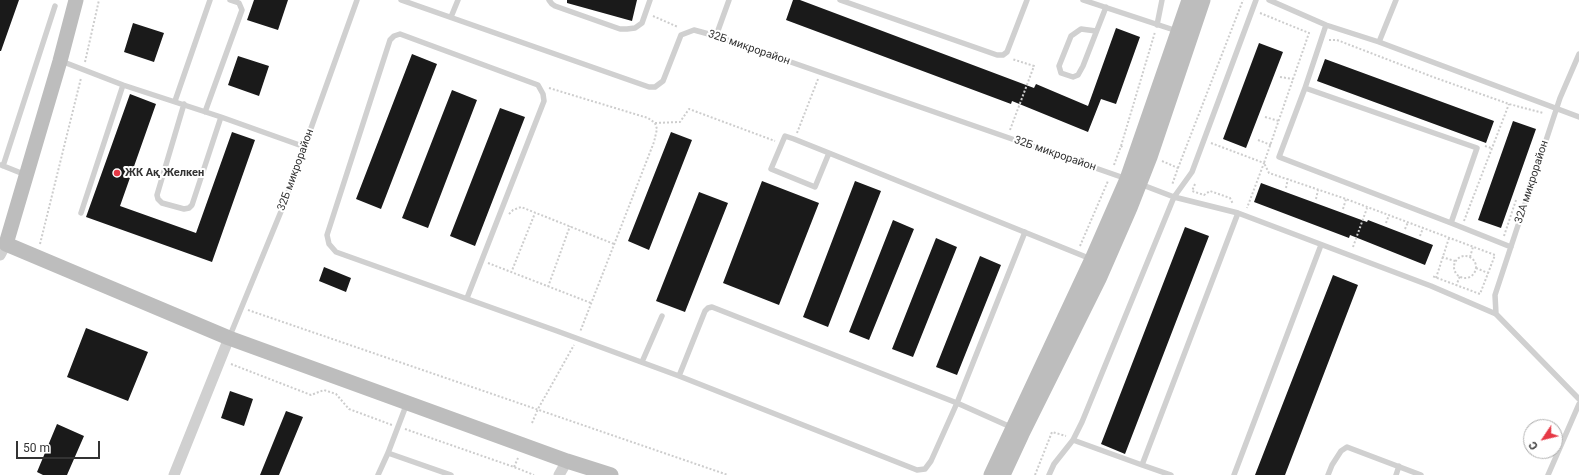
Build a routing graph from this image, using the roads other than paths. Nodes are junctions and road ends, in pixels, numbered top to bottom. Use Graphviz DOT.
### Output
graph roads {
  1 [pos="76,0"];
  2 [pos="210,0"];
  3 [pos="230,0"];
  4 [pos="357,0"];
  5 [pos="401,0"];
  6 [pos="458,0"];
  7 [pos="549,0"];
  8 [pos="650,0"];
  9 [pos="729,0"];
  10 [pos="840,0"];
  11 [pos="1027,0"];
  12 [pos="1084,0"];
  13 [pos="1162,0"];
  14 [pos="1189,0"];
  15 [pos="1203,0"];
  16 [pos="1256,0"];
  17 [pos="1269,0"];
  18 [pos="1396,0"];
  19 [pos="55,6"];
  20 [pos="1106,8"];
  21 [pos="452,17"];
  22 [pos="1157,25"];
  23 [pos="1326,25"];
  24 [pos="1096,31"];
  25 [pos="1185,33"];
  26 [pos="716,36"];
  27 [pos="1379,42"];
  28 [pos="1579,54"];
  29 [pos="60,61"];
  30 [pos="123,85"];
  31 [pos="1305,88"];
  32 [pos="175,101"];
  33 [pos="184,104"];
  34 [pos="1557,108"];
  35 [pos="205,112"];
  36 [pos="221,117"];
  37 [pos="1579,117"];
  38 [pos="305,147"];
  39 [pos="829,153"];
  40 [pos="1,165"];
  41 [pos="26,175"];
  42 [pos="1133,182"];
  43 [pos="1171,196"];
  44 [pos="81,213"];
  45 [pos="1238,213"];
  46 [pos="1451,224"];
  47 [pos="1025,232"];
  48 [pos="1320,245"];
  49 [pos="2,247"];
  50 [pos="1511,247"];
  51 [pos="1092,259"];
  52 [pos="467,298"];
  53 [pos="1496,314"];
  54 [pos="662,316"];
  55 [pos="229,338"];
  56 [pos="642,362"];
  57 [pos="679,376"];
  58 [pos="1579,399"];
  59 [pos="407,402"];
  60 [pos="957,403"];
  61 [pos="1579,404"];
  62 [pos="1013,428"];
  63 [pos="1073,440"];
  64 [pos="388,454"];
  65 [pos="567,461"];
  66 [pos="1142,465"];
  67 [pos="1399,466"];
  68 [pos="174,475"];
  69 [pos="378,475"];
  70 [pos="452,475"];
  71 [pos="559,475"];
  72 [pos="611,475"];
  73 [pos="991,475"];
  74 [pos="1003,475"];
  75 [pos="1049,475"];
  76 [pos="1171,475"];
  77 [pos="1234,475"];
  78 [pos="1328,475"];
  79 [pos="1396,475"];
  80 [pos="1421,475"];
  81 [pos="1548,475"];
  1 -- 29 [label="street"];
  2 -- 32 [label="lane"];
  3 -- 35 [label="lane"];
  4 -- 38 [label="lane, 32Б микрорайон"];
  5 -- 21 [label="lane"];
  6 -- 21 [label="lane"];
  7 -- 8 [label="lane"];
  9 -- 26 [label="lane"];
  10 -- 11 [label="lane"];
  12 -- 20 [label="lane"];
  13 -- 22 [label="lane"];
  14 -- 25 [label="street"];
  15 -- 25 [label="street"];
  16 -- 43 [label="lane"];
  17 -- 23 [label="lane"];
  18 -- 27 [label="lane"];
  19 -- 40 [label="lane"];
  20 -- 22 [label="lane"];
  20 -- 24 [label="lane"];
  21 -- 26 [label="lane, 32Б микрорайон"];
  22 -- 25 [label="lane"];
  23 -- 27 [label="lane"];
  23 -- 31 [label="lane"];
  24 -- 24 [label="lane"];
  25 -- 42 [label="street"];
  26 -- 42 [label="lane, 32Б микрорайон"];
  27 -- 34 [label="lane"];
  28 -- 34 [label="lane, 32А микрорайон"];
  29 -- 30 [label="lane"];
  29 -- 41 [label="street"];
  30 -- 32 [label="lane"];
  30 -- 44 [label="lane"];
  31 -- 46 [label="lane"];
  31 -- 46 [label="lane"];
  32 -- 33 [label="lane"];
  33 -- 35 [label="lane"];
  33 -- 36 [label="lane"];
  34 -- 37 [label="lane"];
  34 -- 50 [label="lane, 32А микрорайон"];
  35 -- 36 [label="lane"];
  36 -- 38 [label="lane"];
  38 -- 55 [label="lane, 32Б микрорайон"];
  39 -- 39 [label="lane"];
  39 -- 47 [label="lane"];
  40 -- 41 [label="lane"];
  41 -- 49 [label="street"];
  42 -- 43 [label="lane, 32Б микрорайон"];
  42 -- 51 [label="street"];
  42 -- 74 [label="street"];
  43 -- 45 [label="lane, 32Б микрорайон"];
  43 -- 63 [label="lane"];
  45 -- 48 [label="lane, 32Б микрорайон"];
  45 -- 66 [label="lane"];
  46 -- 50 [label="lane"];
  47 -- 51 [label="lane"];
  47 -- 60 [label="lane"];
  48 -- 53 [label="lane, 32Б микрорайон"];
  48 -- 77 [label="lane"];
  49 -- 55 [label="street"];
  50 -- 53 [label="lane, 32А микрорайон"];
  51 -- 62 [label="street"];
  52 -- 52 [label="lane"];
  52 -- 56 [label="lane"];
  53 -- 58 [label="lane"];
  54 -- 56 [label="lane"];
  55 -- 59 [label="street"];
  55 -- 68 [label="street"];
  56 -- 57 [label="lane"];
  57 -- 60 [label="lane"];
  57 -- 60 [label="lane"];
  59 -- 64 [label="lane"];
  59 -- 65 [label="street"];
  60 -- 62 [label="lane"];
  61 -- 81 [label="lane"];
  62 -- 73 [label="street"];
  63 -- 66 [label="lane"];
  63 -- 75 [label="lane"];
  64 -- 69 [label="lane"];
  64 -- 70 [label="lane"];
  65 -- 71 [label="street"];
  65 -- 72 [label="street"];
  66 -- 76 [label="lane"];
  67 -- 78 [label="lane"];
  67 -- 79 [label="lane"];
  67 -- 80 [label="lane"];
}
